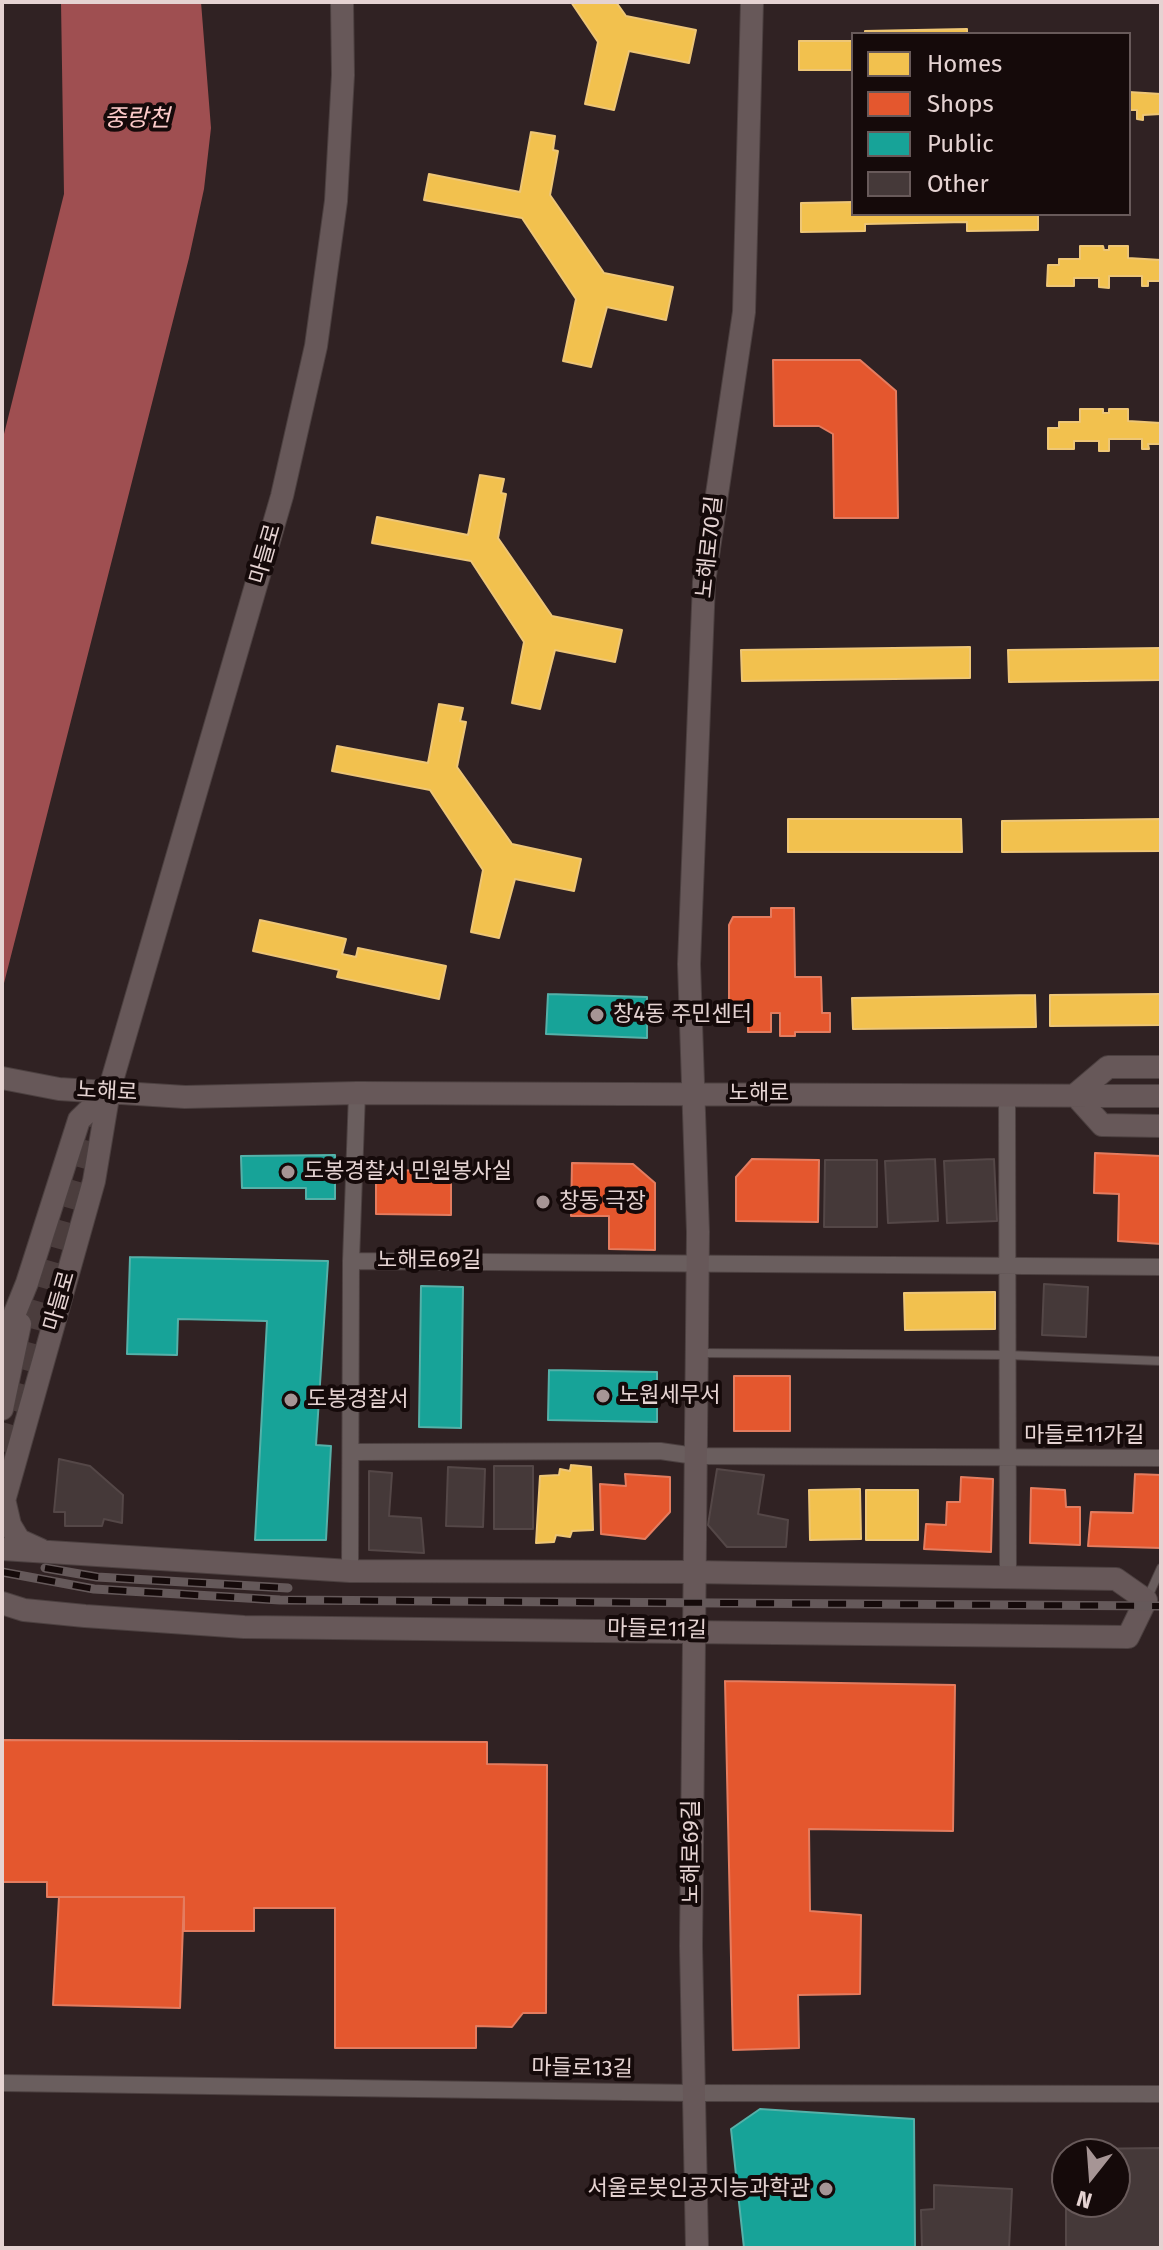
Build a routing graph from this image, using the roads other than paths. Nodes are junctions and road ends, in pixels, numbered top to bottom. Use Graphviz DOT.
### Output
graph roads {
  1 [pos="342,2"];
  2 [pos="752,2"];
  3 [pos="1161,1067"];
  4 [pos="2,1078"];
  5 [pos="109,1091"];
  6 [pos="357,1093"];
  7 [pos="693,1094"];
  8 [pos="1007,1095"];
  9 [pos="1075,1095"];
  10 [pos="1161,1096"];
  11 [pos="1161,1126"];
  12 [pos="351,1261"];
  13 [pos="698,1262"];
  14 [pos="1008,1265"];
  15 [pos="1161,1267"];
  16 [pos="27,1283"];
  17 [pos="2,1345"];
  18 [pos="697,1353"];
  19 [pos="1007,1355"];
  20 [pos="1161,1361"];
  21 [pos="2,1409"];
  22 [pos="351,1452"];
  23 [pos="695,1456"];
  24 [pos="1007,1458"];
  25 [pos="1161,1458"];
  26 [pos="3,1503"];
  27 [pos="2,1549"];
  28 [pos="49,1555"];
  29 [pos="1161,1568"];
  30 [pos="350,1571"];
  31 [pos="694,1572"];
  32 [pos="1008,1575"];
  33 [pos="1146,1600"];
  34 [pos="2,1603"];
  35 [pos="694,1630"];
  36 [pos="2,2083"];
  37 [pos="694,2093"];
  38 [pos="1161,2094"];
  39 [pos="697,2248"];
  1 -- 5 [label="main road, 마들로"];
  2 -- 7 [label="main road, 노해로70길"];
  3 -- 9 [label="main road"];
  4 -- 5 [label="main road, 노해로"];
  5 -- 6 [label="main road, 노해로"];
  5 -- 16 [label="main road, 마들로"];
  5 -- 26 [label="main road, 마들로"];
  6 -- 7 [label="main road, 노해로"];
  6 -- 12 [label="street"];
  7 -- 8 [label="main road, 노해로"];
  7 -- 13 [label="main road, 노해로69길"];
  8 -- 9 [label="main road, 노해로"];
  8 -- 14 [label="street"];
  9 -- 10 [label="main road, 노해로"];
  9 -- 11 [label="main road"];
  12 -- 13 [label="street, 노해로69길"];
  12 -- 22 [label="street"];
  13 -- 14 [label="street, 노해로69길"];
  13 -- 18 [label="main road, 노해로69길"];
  14 -- 15 [label="street"];
  14 -- 19 [label="street"];
  16 -- 17 [label="main road, 마들로"];
  16 -- 21 [label="main road"];
  18 -- 19 [label="lane"];
  18 -- 23 [label="main road, 노해로69길"];
  19 -- 20 [label="lane"];
  19 -- 24 [label="street"];
  22 -- 23 [label="street"];
  22 -- 30 [label="street"];
  23 -- 24 [label="street"];
  23 -- 31 [label="main road, 노해로69길"];
  24 -- 25 [label="street, 마들로11가길"];
  24 -- 32 [label="street"];
  26 -- 28 [label="main road"];
  27 -- 28 [label="main road"];
  28 -- 30 [label="main road"];
  29 -- 33 [label="lane"];
  30 -- 31 [label="main road"];
  31 -- 32 [label="main road"];
  31 -- 35 [label="main road, 노해로69길"];
  32 -- 33 [label="main road"];
  33 -- 35 [label="main road, 마들로11길"];
  34 -- 35 [label="main road, 마들로11길"];
  35 -- 37 [label="main road, 노해로69길"];
  36 -- 37 [label="street, 마들로13길"];
  37 -- 38 [label="street, 마들로13길"];
  37 -- 39 [label="main road, 노해로69길"];
}
